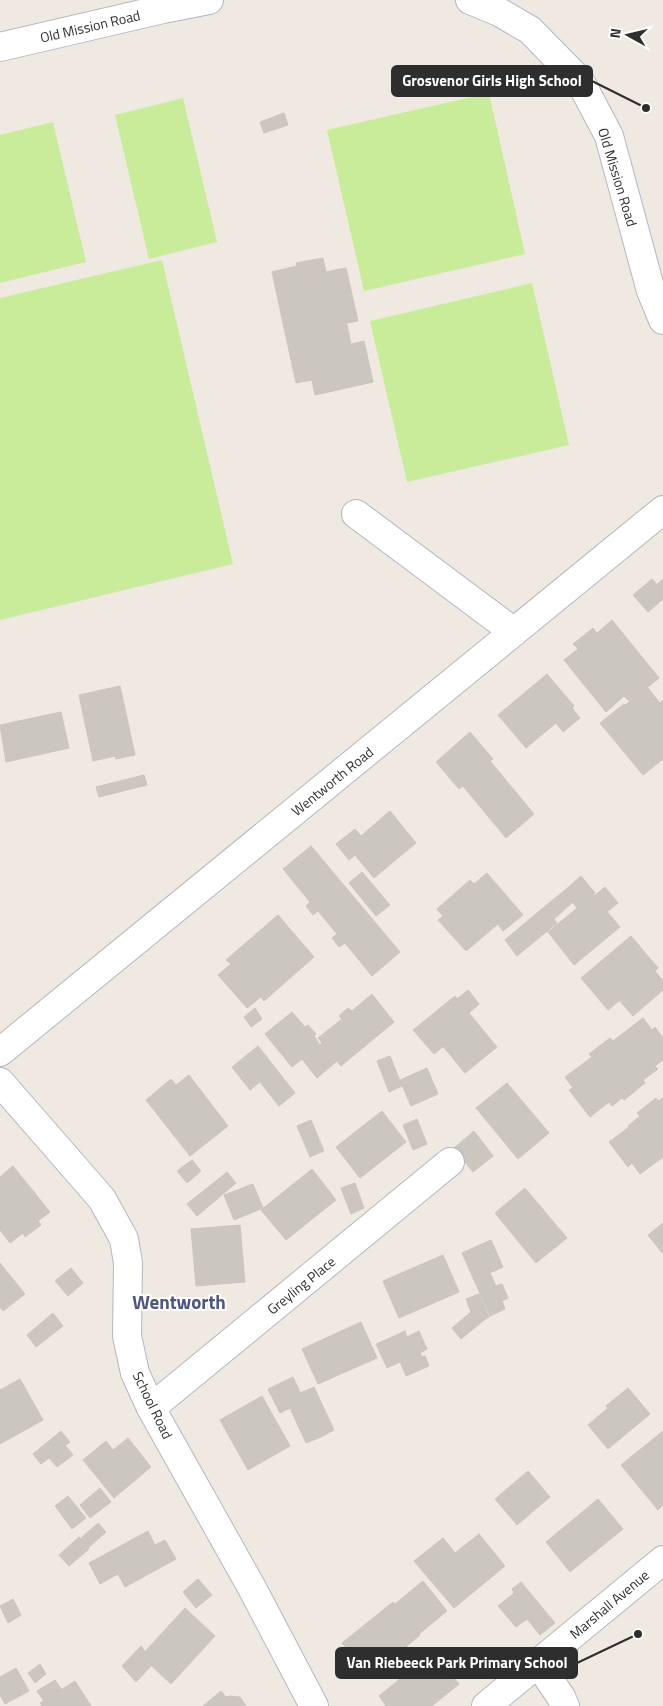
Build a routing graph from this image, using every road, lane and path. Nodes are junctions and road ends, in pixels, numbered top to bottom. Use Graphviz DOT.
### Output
graph roads {
  1 [pos="209,0"];
  2 [pos="470,0"];
  3 [pos="491,6"];
  4 [pos="0,47"];
  5 [pos="657,287"];
  6 [pos="663,320"];
  7 [pos="663,510"];
  8 [pos="356,514"];
  9 [pos="514,632"];
  10 [pos="0,1052"];
  11 [pos="0,1082"];
  12 [pos="450,1162"];
  13 [pos="151,1408"];
  14 [pos="663,1560"];
  15 [pos="538,1663"];
  16 [pos="314,1706"];
  17 [pos="486,1706"];
  18 [pos="565,1706"];
  1 -- 4 [label="street, Old Mission Road"];
  2 -- 3 [label="street, Old Mission Road"];
  3 -- 5 [label="street, Old Mission Road"];
  5 -- 6 [label="street, Old Mission Road"];
  7 -- 9 [label="street, Wentworth Road"];
  8 -- 9 [label="street"];
  9 -- 10 [label="street, Wentworth Road"];
  11 -- 13 [label="street, School Road"];
  12 -- 13 [label="street, Greyling Place"];
  13 -- 16 [label="street, School Road"];
  14 -- 15 [label="street, Marshall Avenue"];
  15 -- 17 [label="street, Marshall Avenue"];
  15 -- 18 [label="street"];
}
